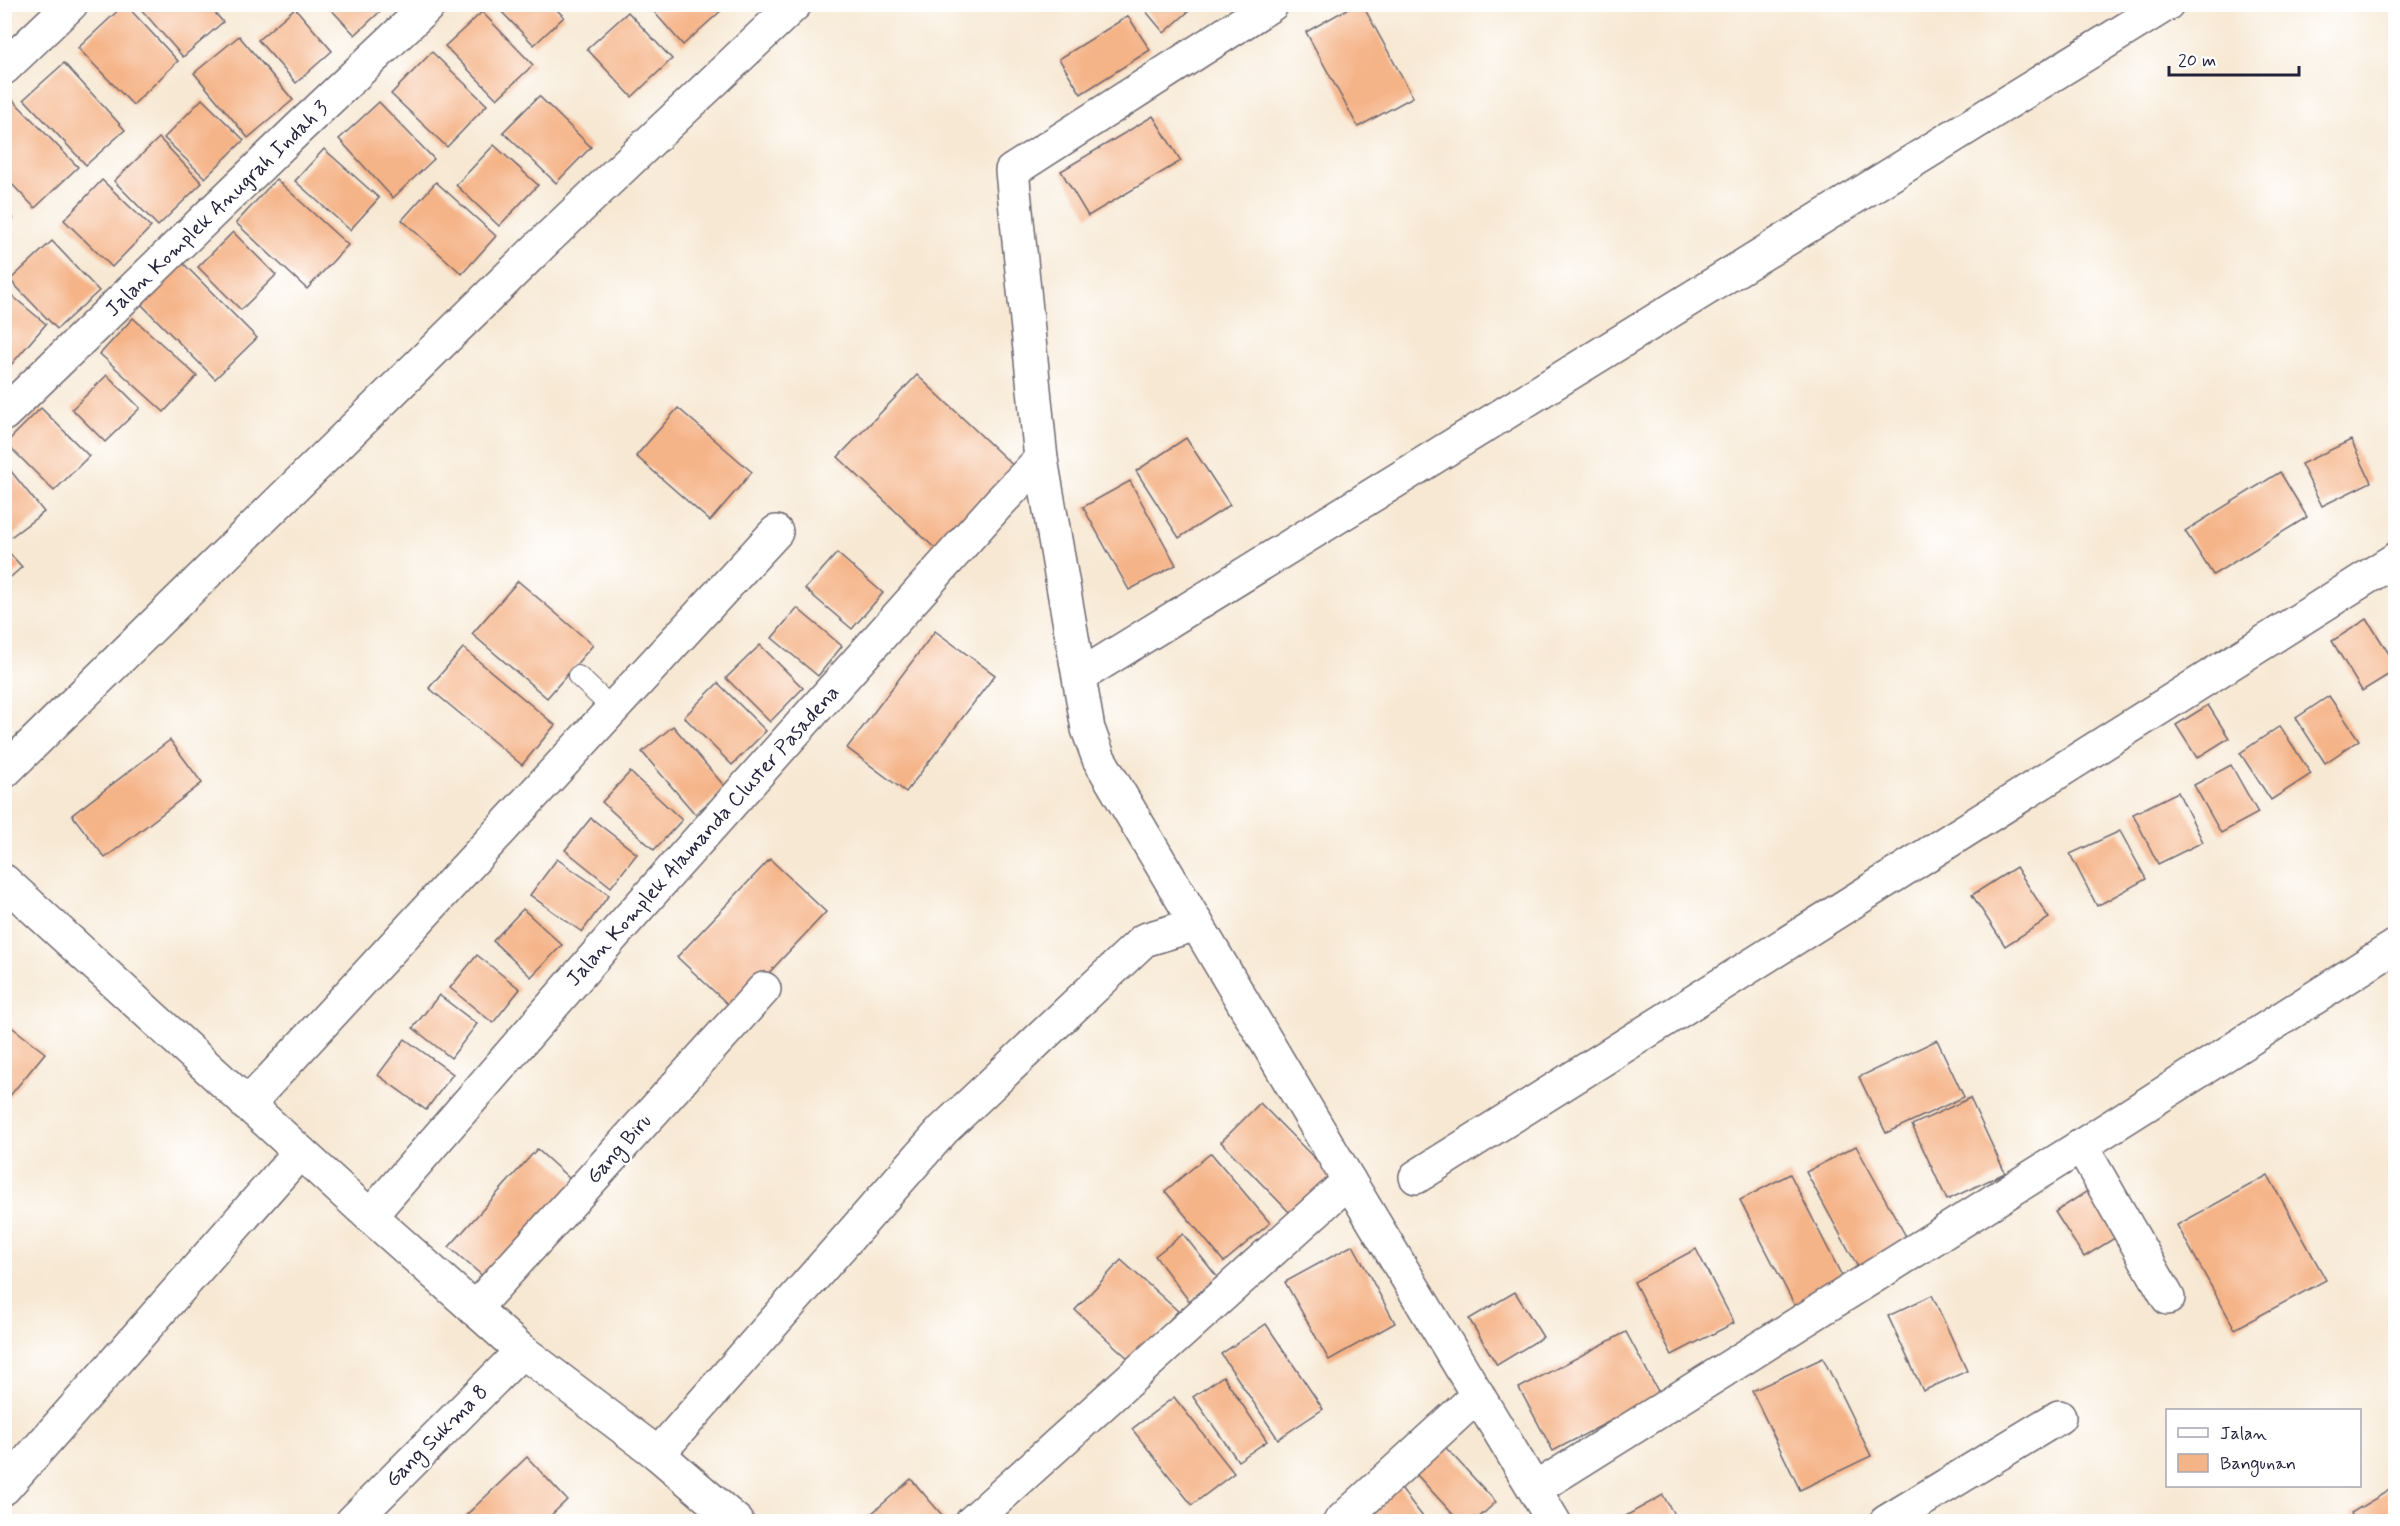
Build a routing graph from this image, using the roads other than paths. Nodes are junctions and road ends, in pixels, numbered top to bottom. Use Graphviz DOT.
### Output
graph roads {
  1 [pos="71,4"];
  2 [pos="430,4"];
  3 [pos="795,4"];
  4 [pos="1272,4"];
  5 [pos="2167,4"];
  6 [pos="4,68"];
  7 [pos="10,398"];
  8 [pos="1041,459"];
  9 [pos="776,532"];
  10 [pos="2396,559"];
  11 [pos="578,676"];
  12 [pos="1080,676"];
  13 [pos="613,709"];
  14 [pos="4,771"];
  15 [pos="4,881"];
  16 [pos="1197,924"];
  17 [pos="2396,946"];
  18 [pos="764,989"];
  19 [pos="247,1104"];
  20 [pos="2081,1146"];
  21 [pos="300,1152"];
  22 [pos="1416,1177"];
  23 [pos="1349,1181"];
  24 [pos="370,1216"];
  25 [pos="2168,1298"];
  26 [pos="474,1309"];
  27 [pos="522,1351"];
  28 [pos="1478,1395"];
  29 [pos="2059,1417"];
  30 [pos="658,1454"];
  31 [pos="4,1488"];
  32 [pos="1535,1489"];
  33 [pos="734,1520"];
  34 [pos="352,1521"];
  35 [pos="972,1521"];
  36 [pos="1340,1521"];
  37 [pos="1554,1521"];
  38 [pos="1886,1521"];
  1 -- 6 [label="street"];
  2 -- 7 [label="street, Jalan Komplek Anugrah Indah 3"];
  3 -- 14 [label="street"];
  4 -- 8 [label="street"];
  5 -- 12 [label="street"];
  8 -- 12 [label="street"];
  8 -- 24 [label="street, Jalan Komplek Alamanda Cluster Pasadena"];
  9 -- 13 [label="street"];
  10 -- 22 [label="street"];
  11 -- 13 [label="lane"];
  12 -- 16 [label="street"];
  13 -- 19 [label="street"];
  15 -- 19 [label="street"];
  16 -- 23 [label="street"];
  16 -- 30 [label="street"];
  17 -- 20 [label="street"];
  18 -- 26 [label="street, Gang Biru"];
  19 -- 21 [label="street"];
  20 -- 25 [label="street"];
  20 -- 32 [label="street"];
  21 -- 24 [label="street"];
  21 -- 31 [label="street"];
  23 -- 28 [label="street"];
  23 -- 35 [label="street"];
  24 -- 26 [label="street"];
  26 -- 27 [label="street"];
  27 -- 30 [label="street"];
  27 -- 34 [label="street, Gang Sukma 8"];
  28 -- 32 [label="street"];
  28 -- 36 [label="street"];
  29 -- 38 [label="street"];
  30 -- 33 [label="street"];
  32 -- 37 [label="street"];
}
